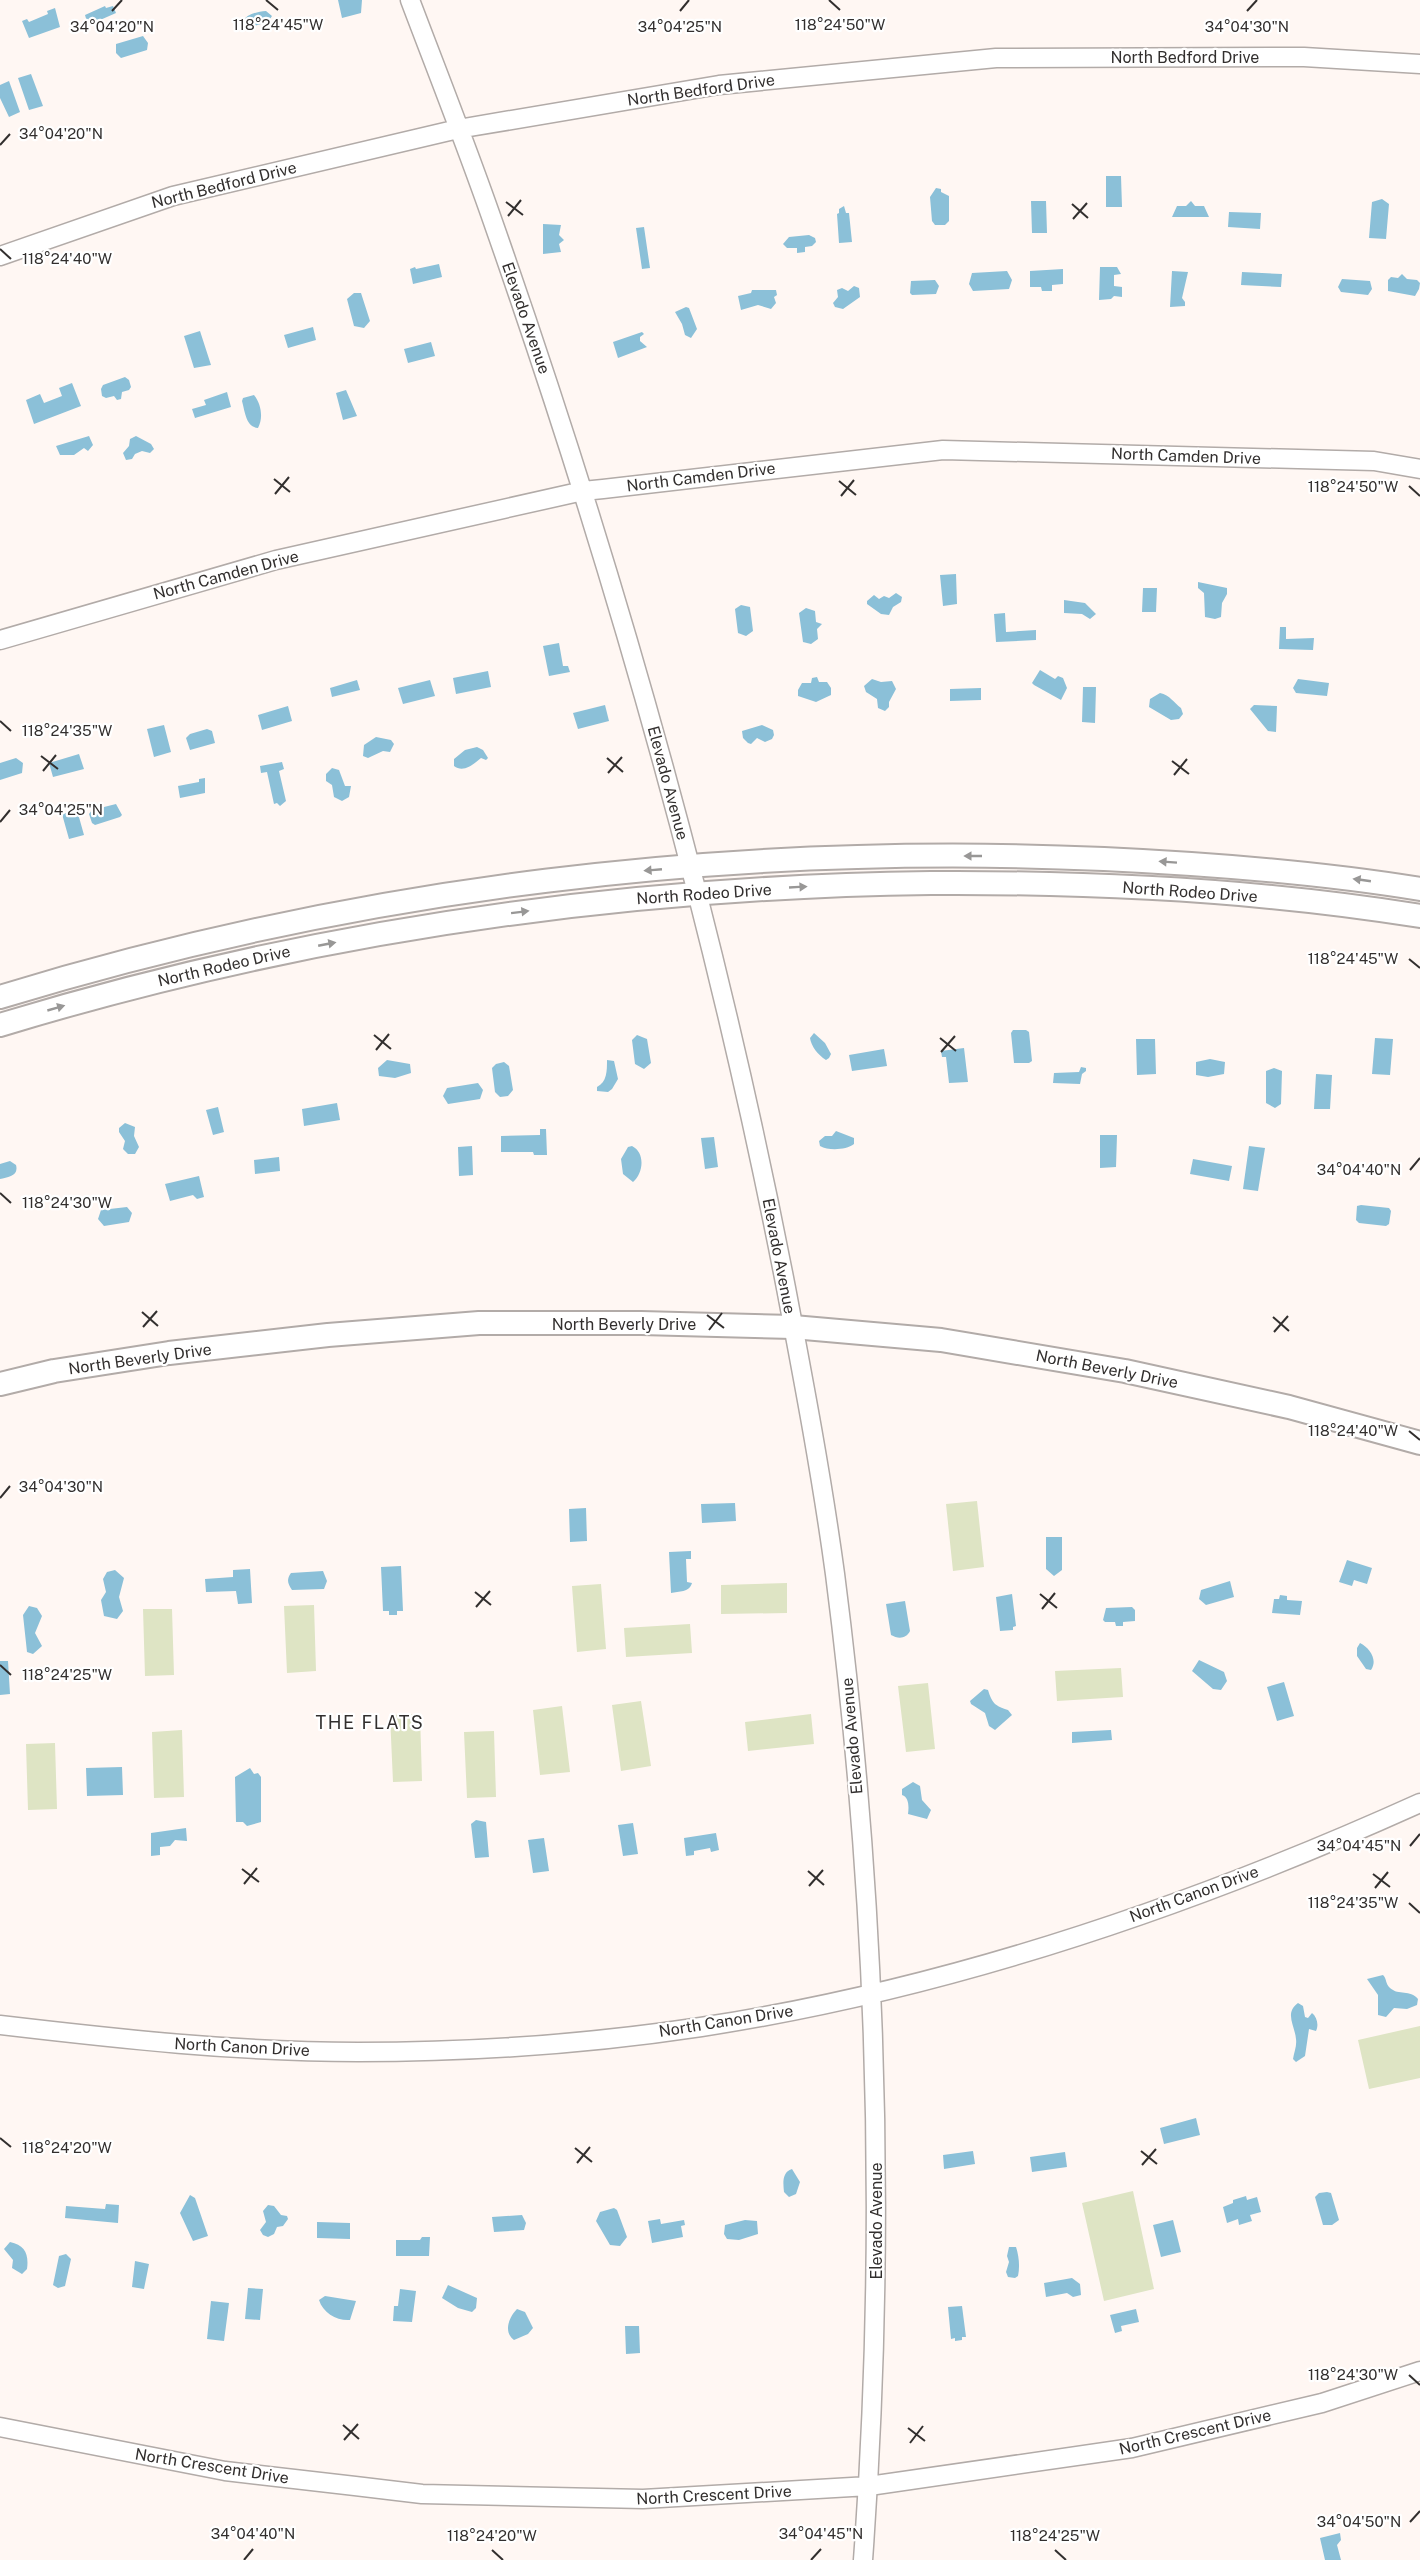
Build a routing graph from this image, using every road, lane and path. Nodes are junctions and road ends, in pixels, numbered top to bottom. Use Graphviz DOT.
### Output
graph roads {
  1 [pos="410,0"];
  2 [pos="1420,64"];
  3 [pos="458,129"];
  4 [pos="0,256"];
  5 [pos="1420,469"];
  6 [pos="583,491"];
  7 [pos="0,639"];
  8 [pos="690,866"];
  9 [pos="1420,889"];
  10 [pos="697,894"];
  11 [pos="1420,916"];
  12 [pos="0,997"];
  13 [pos="0,1025"];
  14 [pos="793,1327"];
  15 [pos="0,1383"];
  16 [pos="1420,1443"];
  17 [pos="1420,1803"];
  18 [pos="870,1994"];
  19 [pos="0,2025"];
  20 [pos="1420,2371"];
  21 [pos="0,2427"];
  22 [pos="869,2486"];
  23 [pos="863,2560"];
  1 -- 3 [label="street, Elevado Avenue"];
  2 -- 3 [label="street, North Bedford Drive"];
  3 -- 4 [label="street, North Bedford Drive"];
  3 -- 6 [label="street, Elevado Avenue"];
  5 -- 6 [label="street, North Camden Drive"];
  6 -- 7 [label="street, North Camden Drive"];
  6 -- 8 [label="street, Elevado Avenue"];
  9 -- 8 [label="street, North Rodeo Drive, one-way"];
  8 -- 10 [label="street, Elevado Avenue"];
  8 -- 12 [label="street, North Rodeo Drive, one-way"];
  10 -- 11 [label="street, North Rodeo Drive, one-way"];
  13 -- 10 [label="street, North Rodeo Drive, one-way"];
  10 -- 14 [label="street, Elevado Avenue"];
  14 -- 15 [label="street, North Beverly Drive"];
  14 -- 16 [label="street, North Beverly Drive"];
  14 -- 18 [label="street, Elevado Avenue"];
  17 -- 18 [label="street, North Canon Drive"];
  18 -- 19 [label="street, North Canon Drive"];
  18 -- 22 [label="street, Elevado Avenue"];
  20 -- 22 [label="street, North Crescent Drive"];
  21 -- 22 [label="street, North Crescent Drive"];
  22 -- 23 [label="street, Elevado Avenue"];
}
